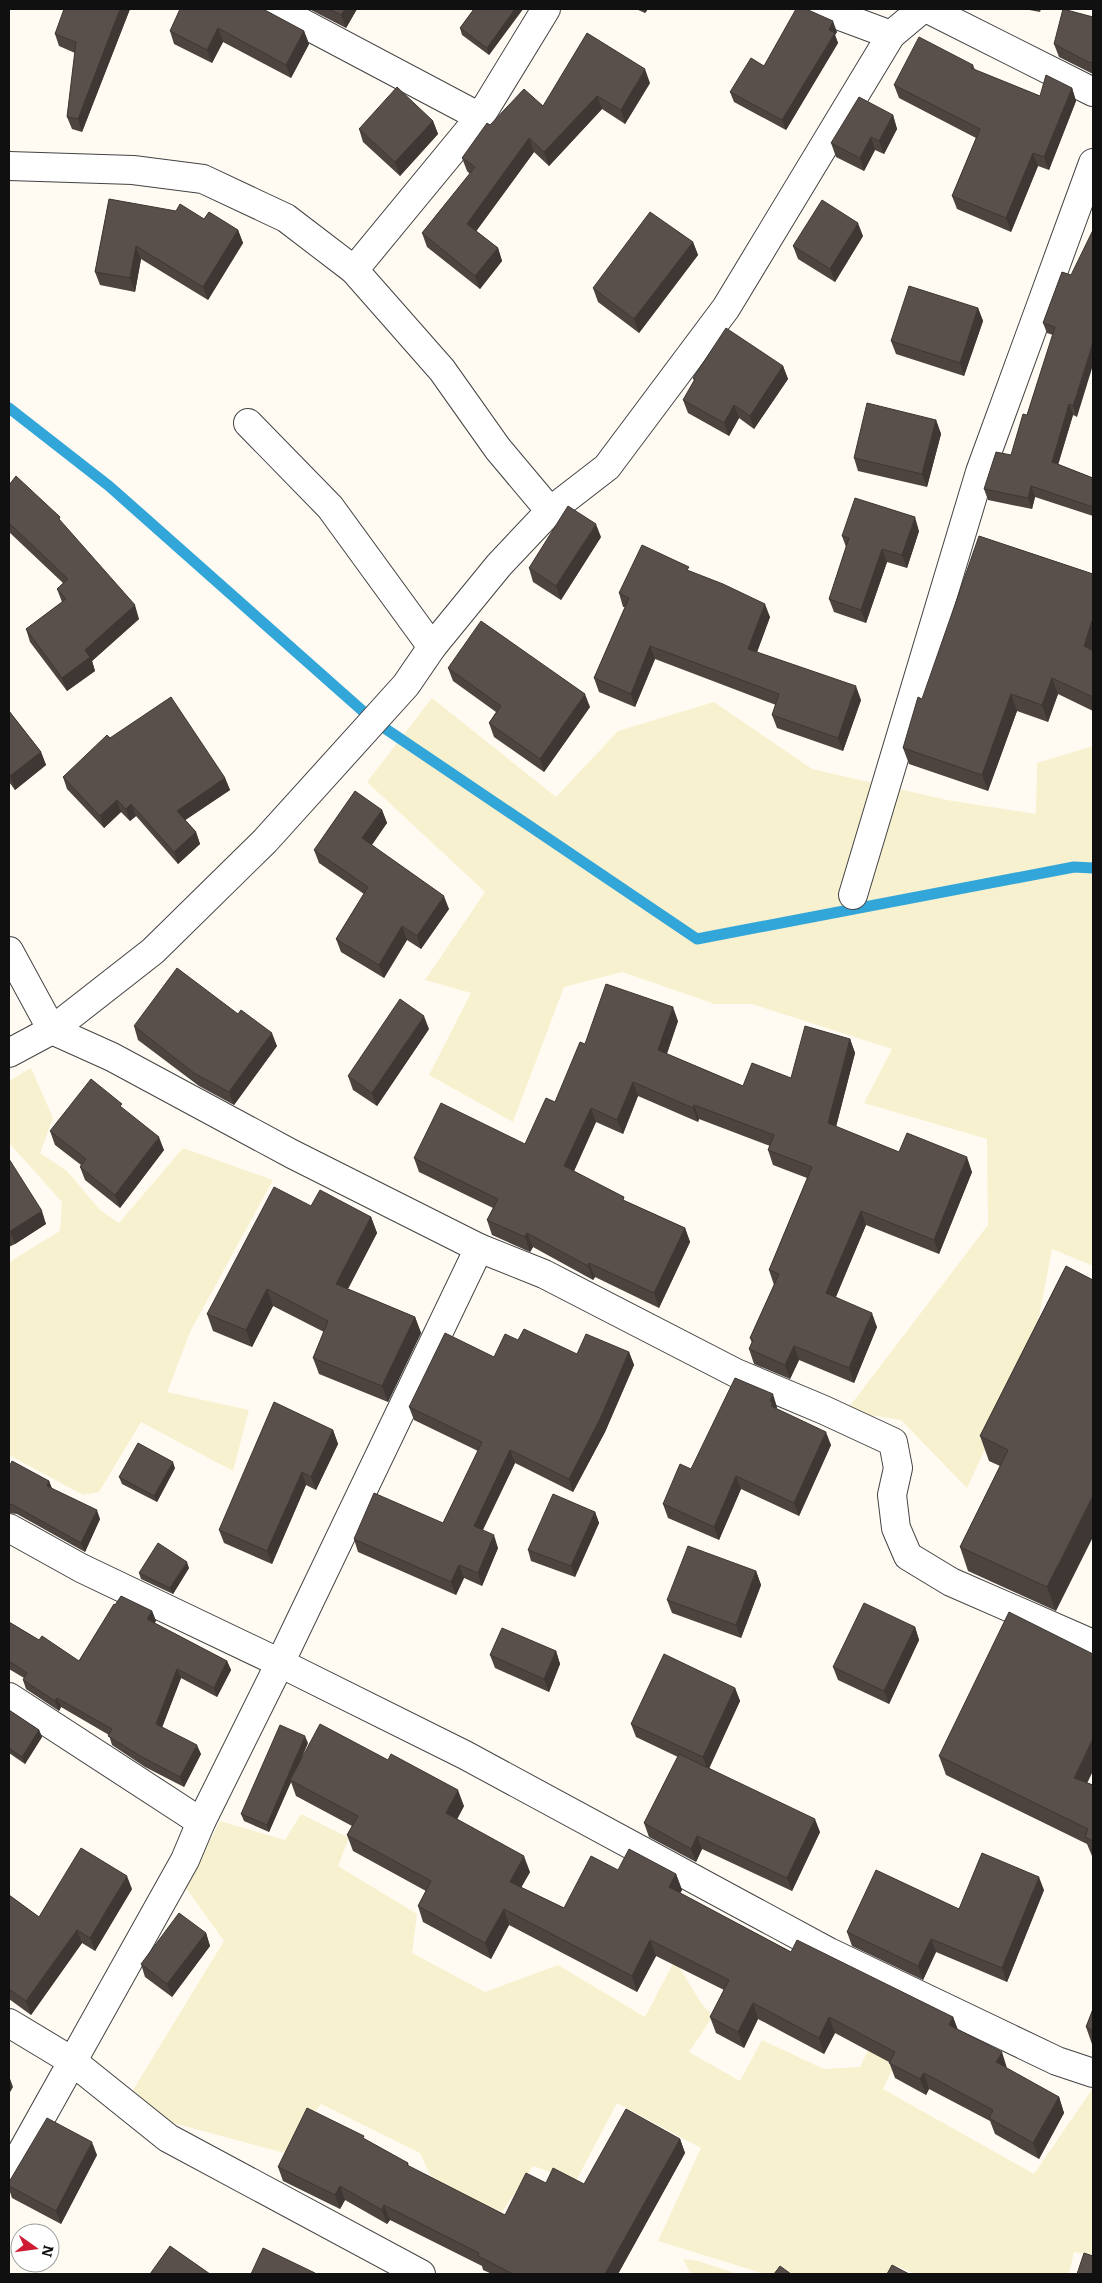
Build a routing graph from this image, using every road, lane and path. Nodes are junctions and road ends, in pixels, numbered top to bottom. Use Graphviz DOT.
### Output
graph roads {
  1 [pos="276,9"];
  2 [pos="546,9"];
  3 [pos="821,9"];
  4 [pos="922,9"];
  5 [pos="928,9"];
  6 [pos="891,36"];
  7 [pos="1093,92"];
  8 [pos="480,117"];
  9 [pos="1093,163"];
  10 [pos="9,166"];
  11 [pos="354,270"];
  12 [pos="248,423"];
  13 [pos="550,511"];
  14 [pos="432,647"];
  15 [pos="853,896"];
  16 [pos="9,951"];
  17 [pos="52,1030"];
  18 [pos="9,1053"];
  19 [pos="479,1248"];
  20 [pos="9,1528"];
  21 [pos="1093,1644"];
  22 [pos="280,1663"];
  23 [pos="9,1697"];
  24 [pos="201,1822"];
  25 [pos="9,2024"];
  26 [pos="72,2061"];
  27 [pos="1093,2073"];
  28 [pos="9,2175"];
  29 [pos="421,2274"];
  1 -- 8 [label="street"];
  2 -- 8 [label="street"];
  3 -- 6 [label="street"];
  4 -- 6 [label="street"];
  5 -- 7 [label="street"];
  6 -- 13 [label="street"];
  8 -- 11 [label="street"];
  9 -- 15 [label="street"];
  10 -- 11 [label="street"];
  11 -- 13 [label="street"];
  12 -- 14 [label="street"];
  13 -- 14 [label="street"];
  14 -- 17 [label="street"];
  16 -- 17 [label="street"];
  17 -- 18 [label="street"];
  17 -- 19 [label="street"];
  19 -- 21 [label="street"];
  19 -- 22 [label="street"];
  20 -- 22 [label="street"];
  22 -- 24 [label="street"];
  22 -- 27 [label="street"];
  23 -- 24 [label="street"];
  24 -- 26 [label="street"];
  25 -- 26 [label="street"];
  26 -- 28 [label="street"];
  26 -- 29 [label="street"];
}
